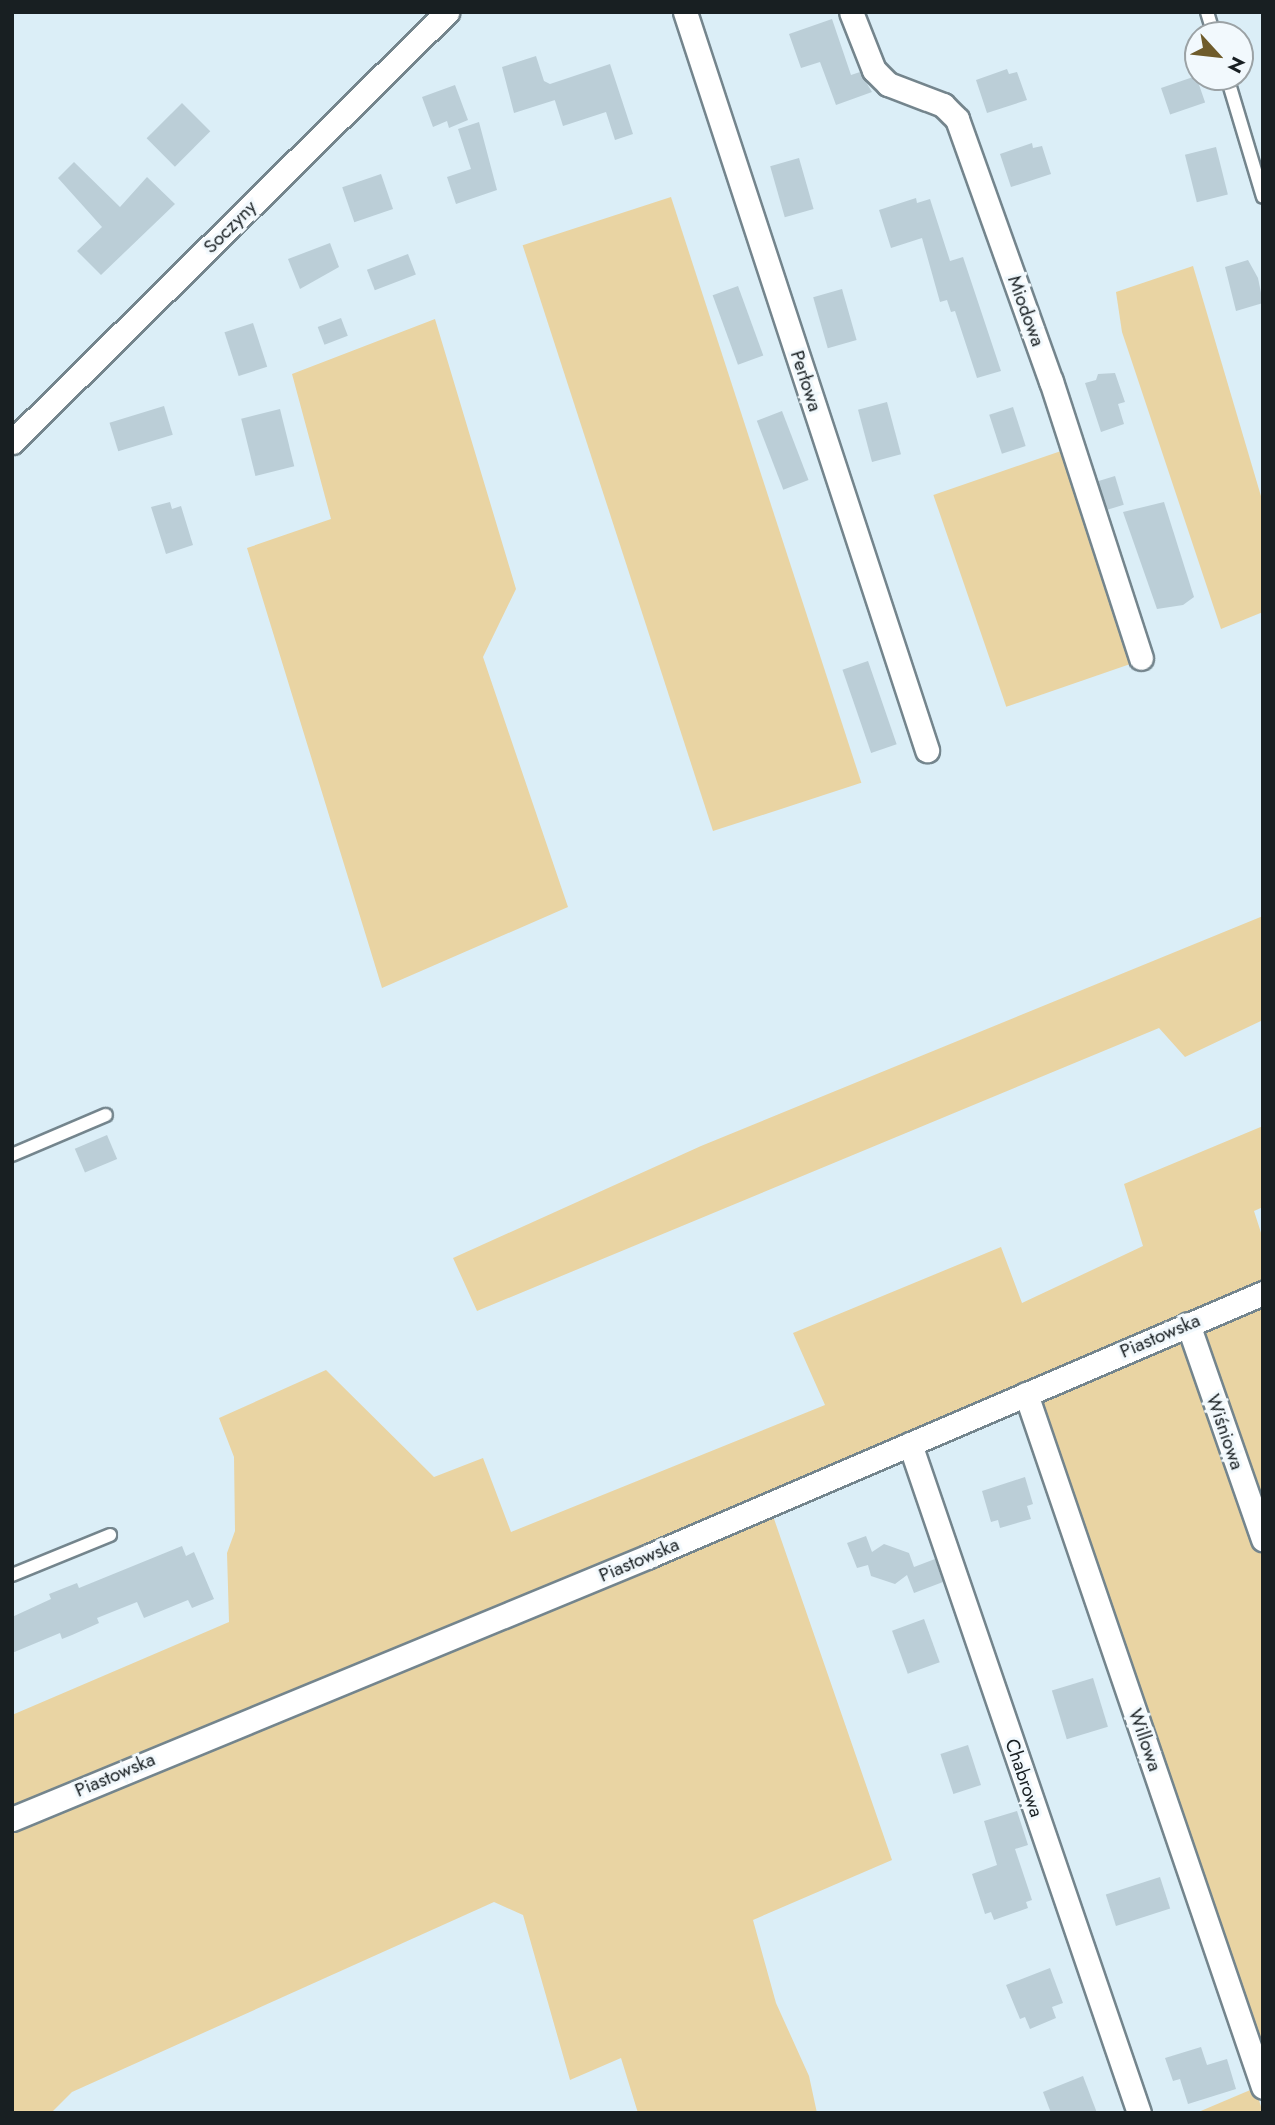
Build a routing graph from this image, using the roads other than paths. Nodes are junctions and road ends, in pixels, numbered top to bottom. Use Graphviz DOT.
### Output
graph roads {
  1 [pos="447,12"];
  2 [pos="685,12"];
  3 [pos="851,12"];
  4 [pos="1231,91"];
  5 [pos="1263,197"];
  6 [pos="12,442"];
  7 [pos="1141,657"];
  8 [pos="927,750"];
  9 [pos="106,1115"];
  10 [pos="12,1155"];
  11 [pos="1263,1293"];
  12 [pos="1188,1324"];
  13 [pos="1026,1394"];
  14 [pos="910,1444"];
  15 [pos="110,1535"];
  16 [pos="1263,1539"];
  17 [pos="12,1575"];
  18 [pos="12,1819"];
  19 [pos="1263,2087"];
  20 [pos="1139,2113"];
  1 -- 6 [label="street, Soczyny"];
  2 -- 8 [label="street, Perłowa"];
  3 -- 7 [label="street, Miodowa"];
  4 -- 5 [label="lane"];
  9 -- 10 [label="lane"];
  11 -- 12 [label="street, Piastowska"];
  12 -- 13 [label="street, Piastowska"];
  12 -- 16 [label="street, Wiśniowa"];
  13 -- 14 [label="street, Piastowska"];
  13 -- 19 [label="street, Willowa"];
  14 -- 18 [label="street, Piastowska"];
  14 -- 20 [label="street, Chabrowa"];
  15 -- 17 [label="lane"];
}
